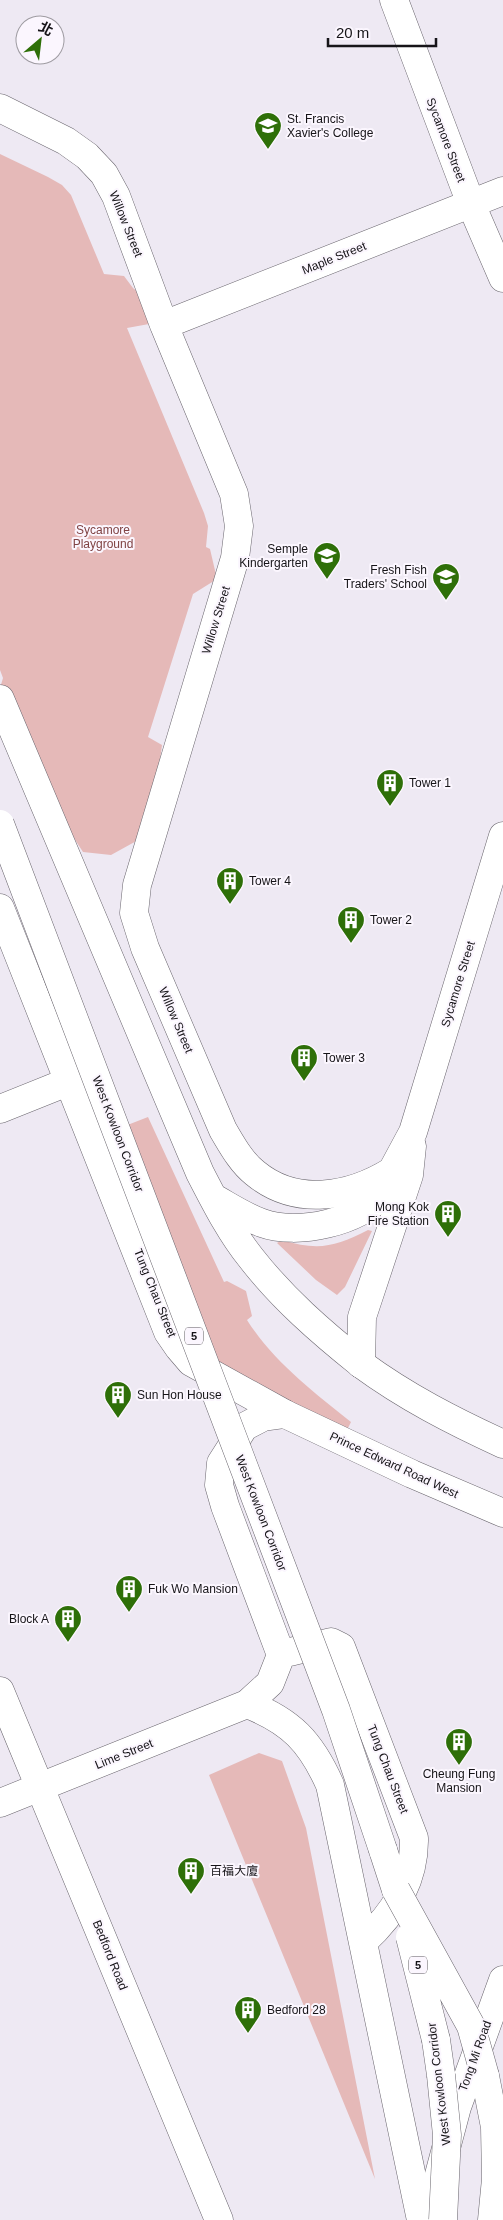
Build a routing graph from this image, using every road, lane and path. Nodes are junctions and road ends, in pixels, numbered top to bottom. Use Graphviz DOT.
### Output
graph roads {
  1 [pos="394,0"];
  2 [pos="0,108"];
  3 [pos="503,191"];
  4 [pos="471,204"];
  5 [pos="503,278"];
  6 [pos="164,325"];
  7 [pos="0,699"];
  8 [pos="0,824"];
  9 [pos="503,836"];
  10 [pos="0,908"];
  11 [pos="70,1080"];
  12 [pos="0,1109"];
  13 [pos="413,1132"];
  14 [pos="392,1171"];
  15 [pos="213,1197"];
  16 [pos="361,1364"];
  17 [pos="285,1414"];
  18 [pos="503,1444"];
  19 [pos="503,1513"];
  20 [pos="281,1655"];
  21 [pos="0,1691"];
  22 [pos="247,1704"];
  23 [pos="40,1787"];
  24 [pos="0,1804"];
  25 [pos="396,1890"];
  26 [pos="363,1942"];
  27 [pos="503,1980"];
  28 [pos="219,2220"];
  29 [pos="421,2220"];
  30 [pos="427,2220"];
  31 [pos="444,2220"];
  32 [pos="492,2220"];
  1 -- 4 [label="main road, Sycamore Street"];
  2 -- 6 [label="main road, Willow Street"];
  3 -- 4 [label="main road, Maple Street"];
  4 -- 5 [label="main road, Sycamore Street"];
  4 -- 6 [label="main road, Maple Street"];
  6 -- 14 [label="main road, Willow Street"];
  7 -- 15 [label="main road"];
  8 -- 25 [label="main road, West Kowloon Corridor / 5, bridge"];
  9 -- 13 [label="main road, Sycamore Street"];
  10 -- 11 [label="main road, Tung Chau Street"];
  11 -- 12 [label="main road"];
  11 -- 17 [label="main road, Tung Chau Street"];
  13 -- 14 [label="main road, Sycamore Street"];
  13 -- 16 [label="main road, Sycamore Street"];
  14 -- 15 [label="main road, Sycamore Street"];
  15 -- 16 [label="main road"];
  16 -- 18 [label="main road"];
  17 -- 19 [label="main road, Prince Edward Road West"];
  17 -- 20 [label="main road"];
  20 -- 22 [label="main road"];
  20 -- 26 [label="main road, Tung Chau Street"];
  21 -- 23 [label="main road, Bedford Road"];
  22 -- 23 [label="main road, Lime Street"];
  22 -- 26 [label="main road"];
  23 -- 24 [label="main road, Lime Street"];
  23 -- 28 [label="main road, Bedford Road"];
  25 -- 31 [label="main road, West Kowloon Corridor / 5, bridge"];
  25 -- 32 [label="main road, bridge"];
  26 -- 29 [label="main road"];
  27 -- 30 [label="main road, Tong Mi Road"];
}
